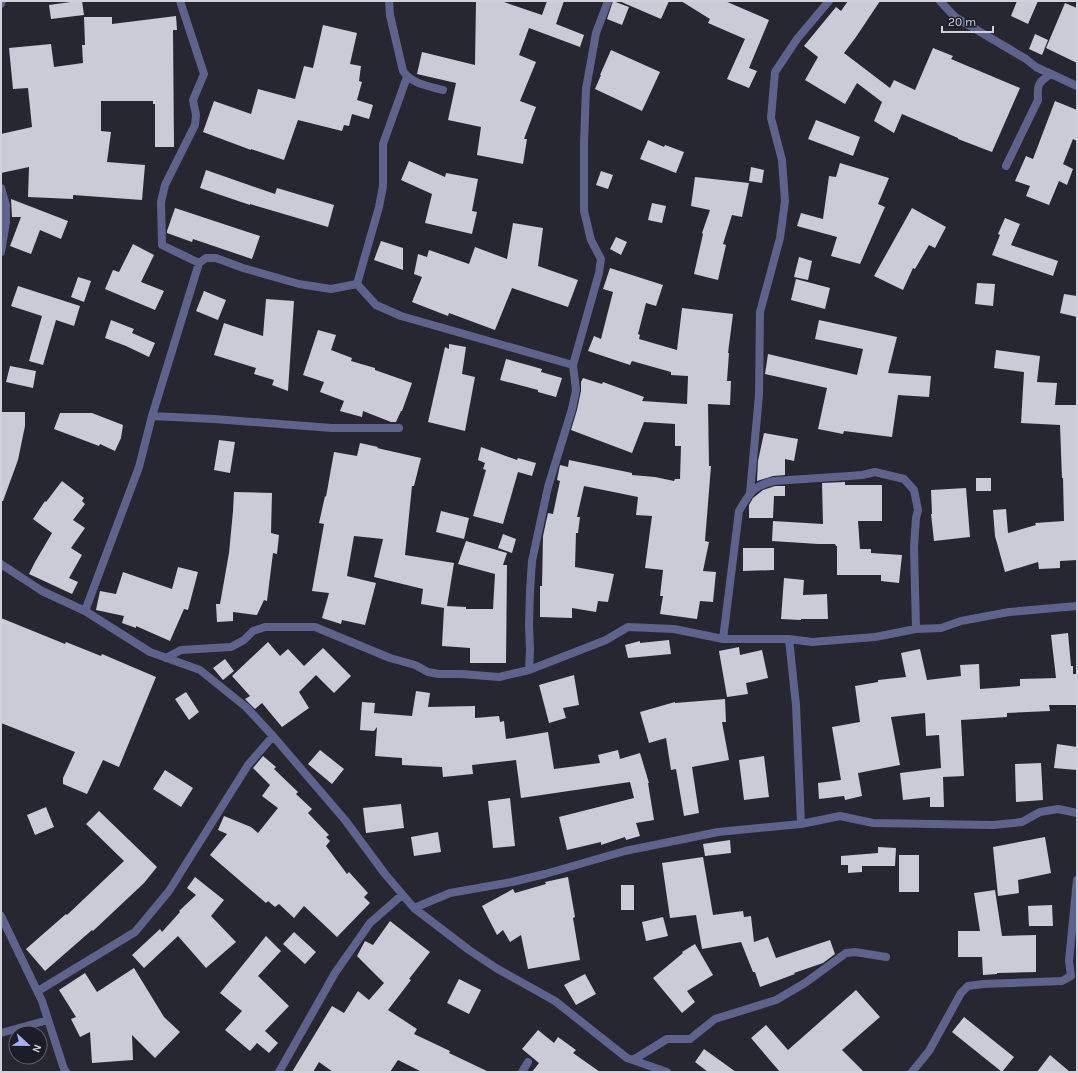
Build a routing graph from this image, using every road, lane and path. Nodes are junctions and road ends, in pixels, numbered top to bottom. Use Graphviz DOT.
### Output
graph roads {
  1 [pos="180,1"];
  2 [pos="389,1"];
  3 [pos="608,1"];
  4 [pos="829,1"];
  5 [pos="940,1"];
  6 [pos="1051,74"];
  7 [pos="407,77"];
  8 [pos="1077,86"];
  9 [pos="443,90"];
  10 [pos="1006,166"];
  11 [pos="1,188"];
  12 [pos="1,252"];
  13 [pos="199,263"];
  14 [pos="357,284"];
  15 [pos="573,365"];
  16 [pos="152,416"];
  17 [pos="399,428"];
  18 [pos="750,493"];
  19 [pos="1,564"];
  20 [pos="1077,606"];
  21 [pos="85,611"];
  22 [pos="916,629"];
  23 [pos="722,638"];
  24 [pos="789,639"];
  25 [pos="166,658"];
  26 [pos="529,670"];
  27 [pos="273,736"];
  28 [pos="1077,812"];
  29 [pos="801,824"];
  30 [pos="1077,880"];
  31 [pos="402,895"];
  32 [pos="414,908"];
  33 [pos="1,916"];
  34 [pos="886,957"];
  35 [pos="38,991"];
  36 [pos="48,1020"];
  37 [pos="1,1033"];
  38 [pos="633,1060"];
  39 [pos="528,1062"];
  40 [pos="66,1072"];
  41 [pos="279,1072"];
  42 [pos="522,1072"];
  43 [pos="667,1072"];
  44 [pos="912,1072"];
  1 -- 13 [label="street"];
  2 -- 7 [label="street"];
  3 -- 15 [label="street"];
  4 -- 18 [label="street"];
  5 -- 6 [label="street"];
  6 -- 8 [label="street"];
  6 -- 10 [label="street"];
  7 -- 9 [label="street"];
  7 -- 14 [label="street"];
  11 -- 12 [label="street"];
  13 -- 14 [label="street"];
  13 -- 16 [label="street"];
  14 -- 15 [label="street"];
  15 -- 26 [label="street"];
  16 -- 17 [label="street"];
  16 -- 21 [label="street"];
  18 -- 22 [label="street"];
  18 -- 23 [label="street"];
  19 -- 21 [label="street"];
  20 -- 22 [label="street"];
  21 -- 25 [label="street"];
  22 -- 24 [label="street"];
  23 -- 24 [label="street"];
  23 -- 26 [label="street"];
  24 -- 29 [label="street"];
  25 -- 26 [label="street"];
  25 -- 27 [label="street"];
  27 -- 31 [label="street"];
  27 -- 35 [label="street"];
  28 -- 29 [label="street"];
  29 -- 32 [label="street"];
  30 -- 44 [label="street"];
  31 -- 32 [label="street"];
  31 -- 41 [label="street"];
  32 -- 38 [label="street"];
  33 -- 35 [label="street"];
  34 -- 38 [label="street"];
  35 -- 36 [label="street"];
  36 -- 37 [label="street"];
  36 -- 40 [label="street"];
  38 -- 43 [label="street"];
  39 -- 42 [label="street"];
}
